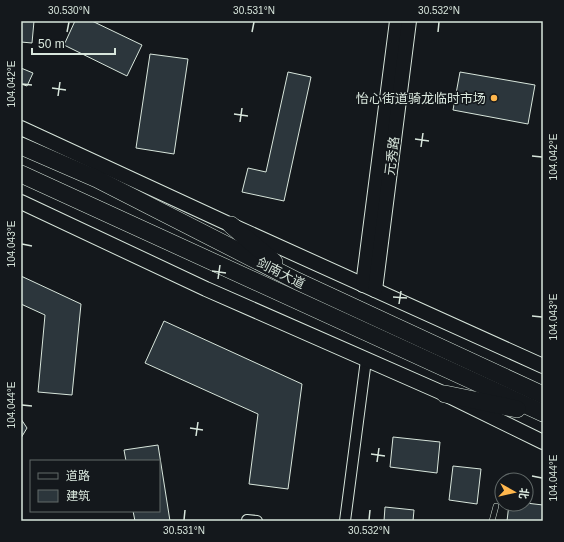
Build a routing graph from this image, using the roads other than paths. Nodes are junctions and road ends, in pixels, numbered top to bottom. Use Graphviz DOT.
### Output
graph roads {
  1 [pos="397,21"];
  2 [pos="409,21"];
  3 [pos="21,128"];
  4 [pos="21,146"];
  5 [pos="21,174"];
  6 [pos="21,202"];
  7 [pos="231,225"];
  8 [pos="297,281"];
  9 [pos="369,287"];
  10 [pos="366,360"];
  11 [pos="543,366"];
  12 [pos="445,394"];
  13 [pos="543,395"];
  14 [pos="543,414"];
  15 [pos="543,442"];
  16 [pos="345,521"];
  1 -- 9 [label="main road, 元秀路"];
  2 -- 9 [label="main road, 元秀路"];
  3 -- 7 [label="main road"];
  4 -- 8 [label="highway, 剑南大道"];
  5 -- 14 [label="highway, 剑南大道"];
  6 -- 10 [label="main road"];
  7 -- 8 [label="highway"];
  7 -- 9 [label="main road"];
  8 -- 13 [label="highway, 剑南大道"];
  9 -- 11 [label="main road"];
  10 -- 12 [label="main road"];
  10 -- 16 [label="street"];
  12 -- 14 [label="highway"];
  12 -- 15 [label="main road"];
}
